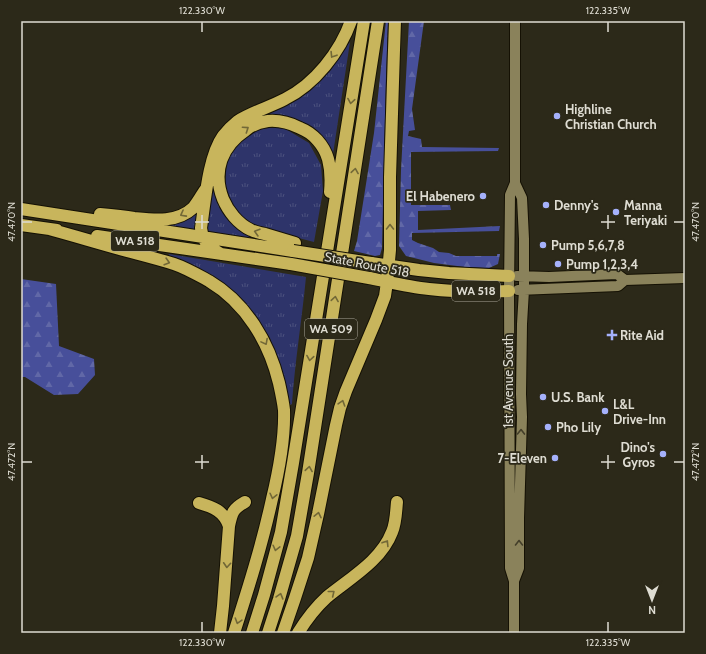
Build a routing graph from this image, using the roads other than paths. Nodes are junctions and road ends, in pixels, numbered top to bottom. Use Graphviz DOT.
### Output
graph roads {
  1 [pos="350,21"];
  2 [pos="364,21"];
  3 [pos="378,21"];
  4 [pos="395,21"];
  5 [pos="515,21"];
  6 [pos="514,183"];
  7 [pos="208,185"];
  8 [pos="21,209"];
  9 [pos="63,216"];
  10 [pos="21,225"];
  11 [pos="48,229"];
  12 [pos="329,236"];
  13 [pos="203,237"];
  14 [pos="294,247"];
  15 [pos="221,254"];
  16 [pos="389,266"];
  17 [pos="509,276"];
  18 [pos="524,276"];
  19 [pos="685,278"];
  20 [pos="625,280"];
  21 [pos="387,282"];
  22 [pos="524,290"];
  23 [pos="509,291"];
  24 [pos="245,502"];
  25 [pos="397,502"];
  26 [pos="199,503"];
  27 [pos="229,526"];
  28 [pos="514,581"];
  29 [pos="220,633"];
  30 [pos="234,633"];
  31 [pos="252,633"];
  32 [pos="268,633"];
  33 [pos="283,633"];
  34 [pos="298,633"];
  35 [pos="514,633"];
  1 -- 7 [label="highway, one-way"];
  2 -- 12 [label="highway, WA 509, one-way"];
  32 -- 3 [label="highway, WA 509, one-way"];
  16 -- 4 [label="highway, one-way"];
  5 -- 6 [label="main road, 1st Avenue South"];
  6 -- 17 [label="main road, 1st Avenue South"];
  6 -- 18 [label="main road, 1st Avenue South"];
  7 -- 9 [label="highway, one-way"];
  7 -- 13 [label="highway"];
  8 -- 9 [label="highway, WA 518"];
  9 -- 13 [label="highway, WA 518"];
  10 -- 11 [label="highway, WA 518"];
  11 -- 15 [label="highway, WA 518"];
  11 -- 30 [label="highway, one-way"];
  14 -- 12 [label="highway, one-way"];
  12 -- 31 [label="highway, WA 509, one-way"];
  13 -- 14 [label="highway, WA 518"];
  13 -- 15 [label="highway"];
  14 -- 16 [label="highway, State Route 518 / WA 518, bridge"];
  15 -- 21 [label="highway, State Route 518 / WA 518, bridge"];
  16 -- 17 [label="highway, State Route 518 / WA 518"];
  16 -- 21 [label="highway"];
  17 -- 18 [label="main road"];
  17 -- 23 [label="main road, 1st Avenue South"];
  18 -- 20 [label="main road"];
  18 -- 22 [label="main road, 1st Avenue South"];
  19 -- 20 [label="main road"];
  20 -- 22 [label="main road"];
  21 -- 23 [label="highway, State Route 518 / WA 518"];
  33 -- 21 [label="highway, one-way"];
  22 -- 23 [label="main road"];
  28 -- 22 [label="main road, 1st Avenue South, one-way"];
  23 -- 28 [label="main road, 1st Avenue South"];
  24 -- 27 [label="highway"];
  34 -- 25 [label="highway, one-way"];
  26 -- 27 [label="highway"];
  27 -- 29 [label="highway, one-way"];
  28 -- 35 [label="main road, 1st Avenue South"];
}
